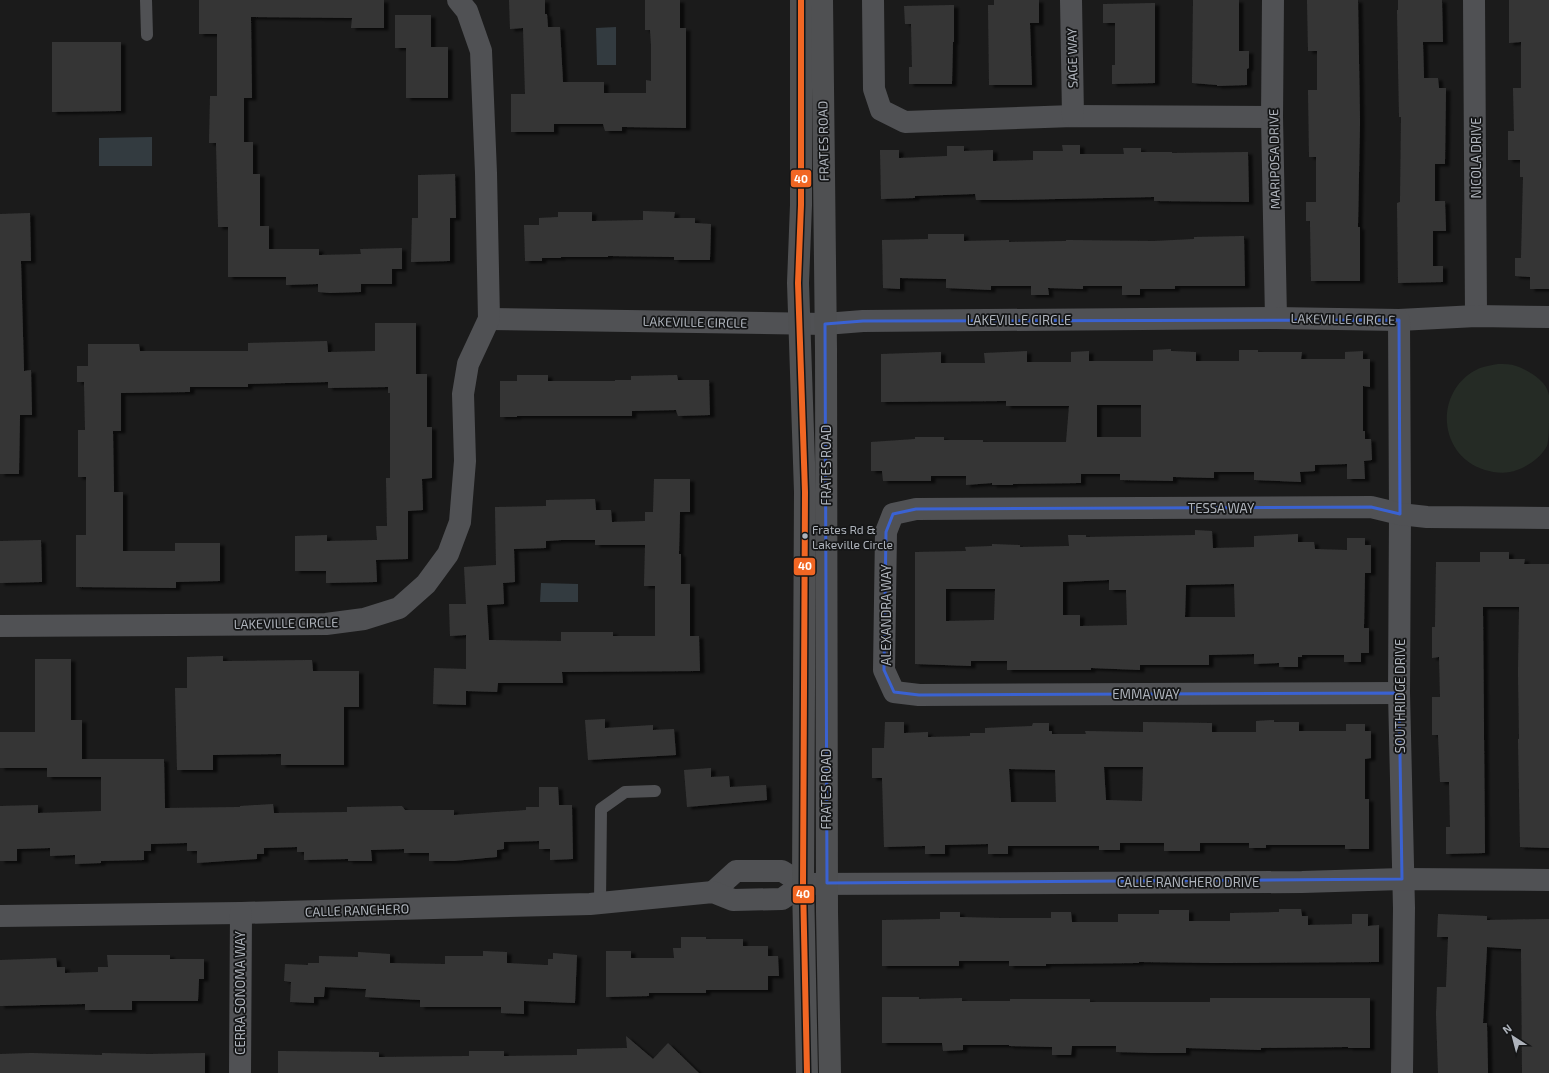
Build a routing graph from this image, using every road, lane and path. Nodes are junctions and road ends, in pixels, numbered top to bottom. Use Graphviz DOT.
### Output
graph roads {
  1 [pos="146,0"];
  2 [pos="458,0"];
  3 [pos="801,0"];
  4 [pos="822,0"];
  5 [pos="873,0"];
  6 [pos="1071,0"];
  7 [pos="1273,0"];
  8 [pos="1474,0"];
  9 [pos="147,35"];
  10 [pos="1073,116"];
  11 [pos="1272,117"];
  12 [pos="1476,316"];
  13 [pos="1549,317"];
  14 [pos="1276,318"];
  15 [pos="489,319"];
  16 [pos="1399,320"];
  17 [pos="799,324"];
  18 [pos="825,324"];
  19 [pos="893,514"];
  20 [pos="1400,514"];
  21 [pos="1549,518"];
  22 [pos="0,626"];
  23 [pos="894,692"];
  24 [pos="1398,693"];
  25 [pos="655,791"];
  26 [pos="1402,879"];
  27 [pos="1549,880"];
  28 [pos="827,883"];
  29 [pos="802,884"];
  30 [pos="713,892"];
  31 [pos="600,902"];
  32 [pos="241,913"];
  33 [pos="0,916"];
  34 [pos="240,1073"];
  35 [pos="807,1073"];
  36 [pos="830,1073"];
  37 [pos="1402,1073"];
  1 -- 9 [label="lane"];
  2 -- 15 [label="street, LAKEVILLE CIRCLE"];
  3 -- 17 [label="street, FRATES ROAD"];
  4 -- 18 [label="street, FRATES ROAD"];
  5 -- 10 [label="street"];
  6 -- 10 [label="street, SAGE WAY"];
  7 -- 11 [label="street, MARIPOSA DRIVE"];
  8 -- 12 [label="street, NICOLA DRIVE"];
  10 -- 11 [label="street"];
  11 -- 14 [label="street, MARIPOSA DRIVE"];
  12 -- 13 [label="street, LAKEVILLE CIRCLE"];
  12 -- 16 [label="street, LAKEVILLE CIRCLE"];
  14 -- 16 [label="street, LAKEVILLE CIRCLE"];
  14 -- 18 [label="street, LAKEVILLE CIRCLE"];
  15 -- 17 [label="street, LAKEVILLE CIRCLE"];
  15 -- 22 [label="street, LAKEVILLE CIRCLE"];
  16 -- 20 [label="street, SOUTHRIDGE DRIVE"];
  17 -- 18 [label="street, LAKEVILLE CIRCLE"];
  17 -- 29 [label="street, FRATES ROAD"];
  18 -- 28 [label="street, FRATES ROAD"];
  19 -- 20 [label="street, TESSA WAY"];
  19 -- 23 [label="street, ALEXANDRA WAY"];
  20 -- 21 [label="street, TESSA WAY"];
  20 -- 24 [label="street, SOUTHRIDGE DRIVE"];
  23 -- 24 [label="street, EMMA WAY"];
  24 -- 26 [label="street, SOUTHRIDGE DRIVE"];
  25 -- 31 [label="lane"];
  26 -- 27 [label="street, CALLE RANCHERO DRIVE"];
  26 -- 28 [label="street, CALLE RANCHERO DRIVE"];
  26 -- 37 [label="street, SOUTHRIDGE DRIVE"];
  28 -- 29 [label="street"];
  28 -- 36 [label="street, FRATES ROAD"];
  29 -- 30 [label="street, CALLE RANCHERO"];
  29 -- 30 [label="street"];
  29 -- 35 [label="street, FRATES ROAD"];
  30 -- 31 [label="street, CALLE RANCHERO"];
  31 -- 32 [label="street, CALLE RANCHERO"];
  32 -- 33 [label="street, CALLE RANCHERO"];
  32 -- 34 [label="street, CERRA SONOMA WAY"];
}
